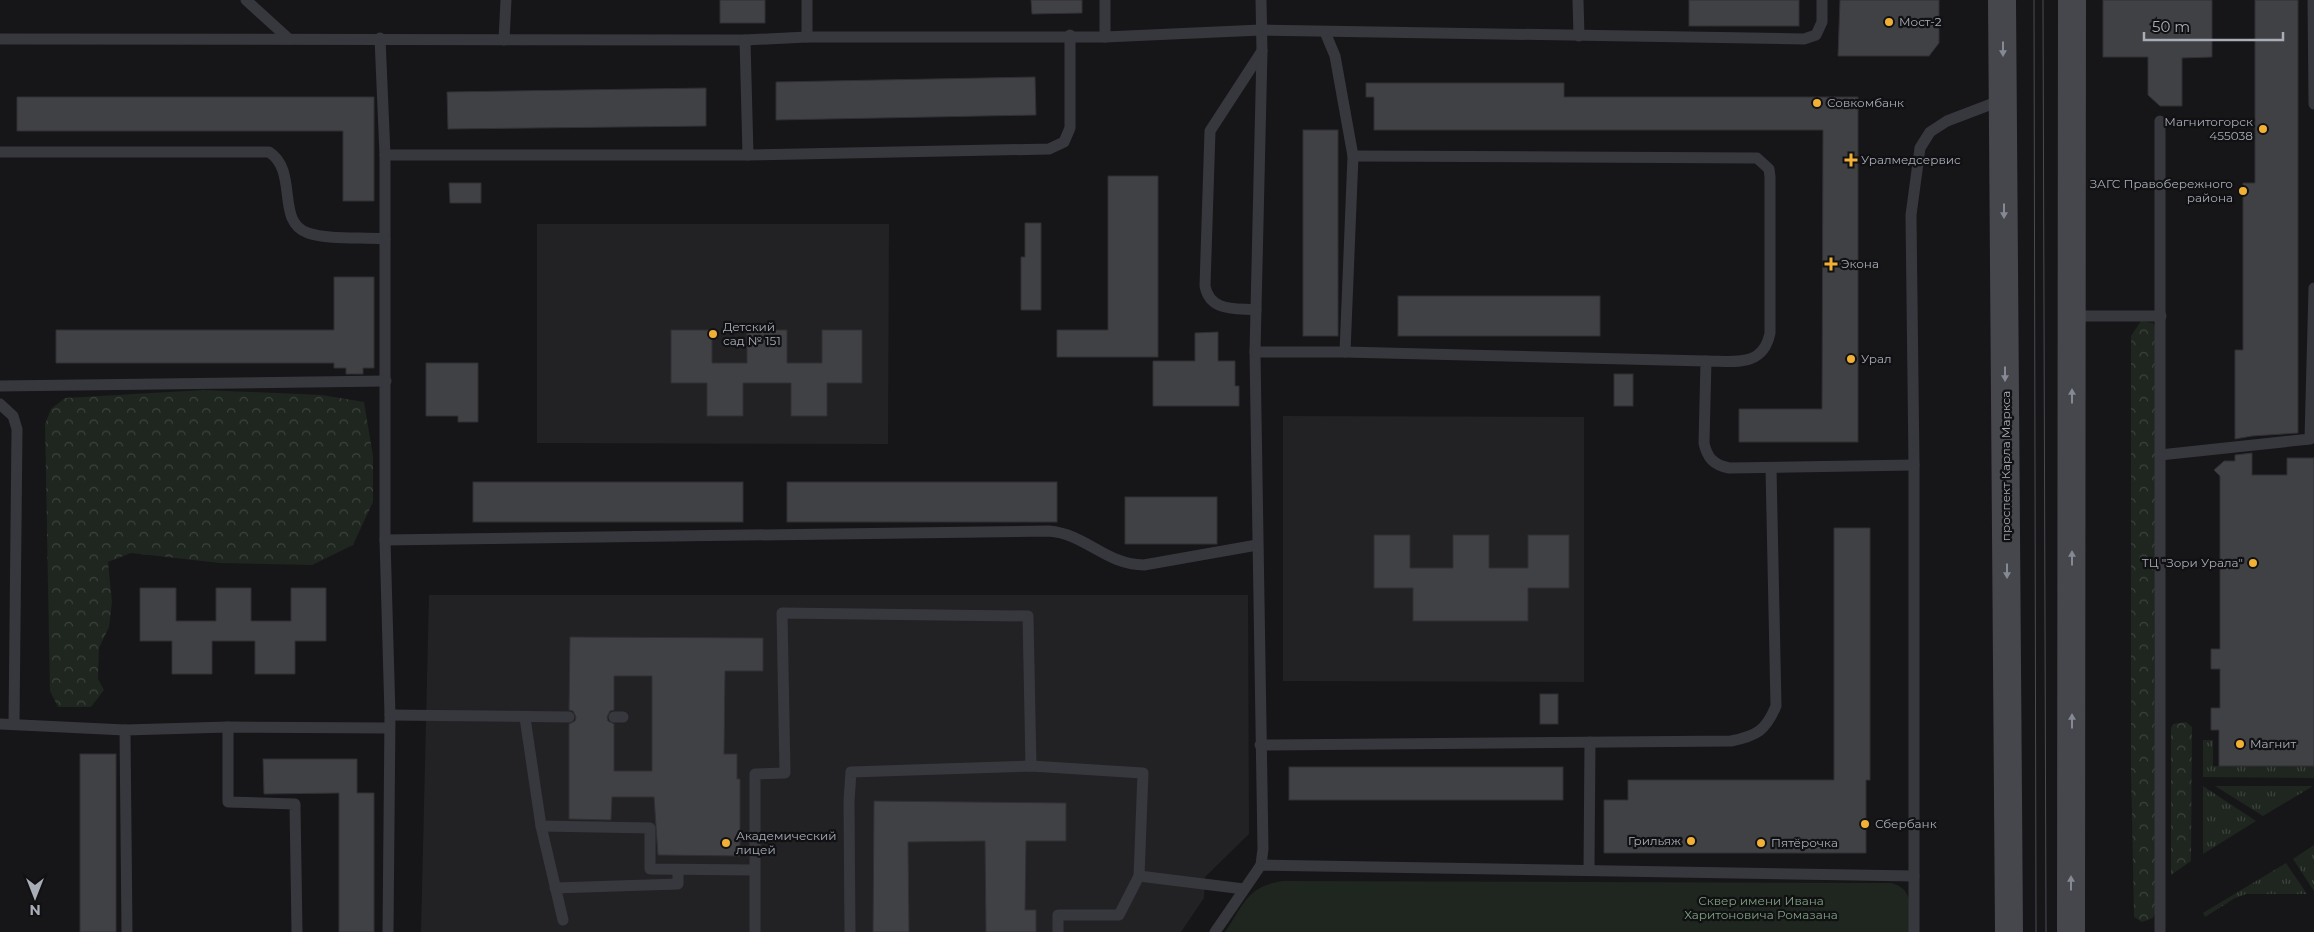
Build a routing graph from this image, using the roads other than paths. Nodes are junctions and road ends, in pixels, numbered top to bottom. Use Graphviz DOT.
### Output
graph roads {
  1 [pos="246,0"];
  2 [pos="506,0"];
  3 [pos="807,0"];
  4 [pos="1105,0"];
  5 [pos="1261,0"];
  6 [pos="1578,0"];
  7 [pos="1822,0"];
  8 [pos="2002,0"];
  9 [pos="2072,0"];
  10 [pos="2313,0"];
  11 [pos="1262,30"];
  12 [pos="1325,32"];
  13 [pos="1070,35"];
  14 [pos="1579,36"];
  15 [pos="807,37"];
  16 [pos="1105,37"];
  17 [pos="380,38"];
  18 [pos="0,39"];
  19 [pos="289,39"];
  20 [pos="504,40"];
  21 [pos="745,40"];
  22 [pos="1262,51"];
  23 [pos="2003,100"];
  24 [pos="2314,104"];
  25 [pos="2160,121"];
  26 [pos="0,152"];
  27 [pos="384,155"];
  28 [pos="748,155"];
  29 [pos="1353,156"];
  30 [pos="385,239"];
  31 [pos="2314,288"];
  32 [pos="1256,310"];
  33 [pos="2072,316"];
  34 [pos="2161,316"];
  35 [pos="1255,352"];
  36 [pos="1345,352"];
  37 [pos="1706,361"];
  38 [pos="2312,369"];
  39 [pos="386,382"];
  40 [pos="0,386"];
  41 [pos="0,404"];
  42 [pos="2312,439"];
  43 [pos="2160,455"];
  44 [pos="1914,465"];
  45 [pos="1771,468"];
  46 [pos="385,540"];
  47 [pos="1257,545"];
  48 [pos="390,715"];
  49 [pos="569,717"];
  50 [pos="525,718"];
  51 [pos="0,724"];
  52 [pos="14,724"];
  53 [pos="228,727"];
  54 [pos="388,728"];
  55 [pos="125,730"];
  56 [pos="1590,742"];
  57 [pos="1260,745"];
  58 [pos="1031,766"];
  59 [pos="541,826"];
  60 [pos="1261,865"];
  61 [pos="1589,869"];
  62 [pos="754,870"];
  63 [pos="678,871"];
  64 [pos="1139,876"];
  65 [pos="1914,876"];
  66 [pos="555,888"];
  67 [pos="1244,889"];
  68 [pos="563,920"];
  69 [pos="127,932"];
  70 [pos="297,932"];
  71 [pos="388,932"];
  72 [pos="755,932"];
  73 [pos="850,932"];
  74 [pos="1058,932"];
  75 [pos="1214,932"];
  76 [pos="1914,932"];
  77 [pos="2009,932"];
  78 [pos="2071,932"];
  79 [pos="2160,932"];
  1 -- 19 [label="lane"];
  2 -- 20 [label="lane"];
  3 -- 15 [label="lane"];
  4 -- 16 [label="lane"];
  5 -- 11 [label="lane"];
  6 -- 14 [label="lane"];
  7 -- 14 [label="lane"];
  8 -- 23 [label="main road, проспект Карла Маркса, one-way"];
  9 -- 33 [label="main road"];
  10 -- 24 [label="lane"];
  11 -- 12 [label="lane"];
  11 -- 16 [label="lane"];
  11 -- 22 [label="lane"];
  12 -- 14 [label="lane"];
  12 -- 29 [label="lane"];
  13 -- 15 [label="lane"];
  13 -- 16 [label="lane"];
  13 -- 28 [label="lane"];
  15 -- 21 [label="lane"];
  17 -- 19 [label="lane"];
  17 -- 20 [label="lane"];
  17 -- 27 [label="lane"];
  18 -- 19 [label="lane"];
  20 -- 21 [label="lane"];
  21 -- 28 [label="lane"];
  22 -- 32 [label="lane"];
  22 -- 32 [label="lane"];
  23 -- 44 [label="lane"];
  23 -- 77 [label="main road, проспект Карла Маркса, one-way"];
  25 -- 34 [label="lane"];
  26 -- 30 [label="lane"];
  27 -- 28 [label="lane"];
  27 -- 30 [label="lane"];
  29 -- 36 [label="lane"];
  29 -- 37 [label="lane"];
  30 -- 39 [label="lane"];
  31 -- 38 [label="lane"];
  32 -- 35 [label="lane"];
  33 -- 34 [label="lane"];
  78 -- 33 [label="main road, one-way"];
  34 -- 43 [label="lane"];
  35 -- 36 [label="lane"];
  35 -- 47 [label="lane"];
  36 -- 37 [label="lane"];
  37 -- 45 [label="lane"];
  38 -- 42 [label="lane"];
  39 -- 40 [label="lane"];
  39 -- 46 [label="lane"];
  41 -- 52 [label="lane"];
  42 -- 43 [label="lane"];
  43 -- 79 [label="lane"];
  44 -- 45 [label="lane"];
  44 -- 65 [label="lane"];
  45 -- 56 [label="lane"];
  46 -- 47 [label="lane"];
  46 -- 48 [label="lane"];
  47 -- 57 [label="lane"];
  48 -- 50 [label="lane"];
  48 -- 54 [label="lane"];
  49 -- 50 [label="lane"];
  50 -- 59 [label="lane"];
  51 -- 52 [label="lane"];
  52 -- 55 [label="lane"];
  53 -- 54 [label="lane"];
  53 -- 55 [label="lane"];
  53 -- 70 [label="lane"];
  54 -- 71 [label="lane"];
  55 -- 69 [label="lane"];
  56 -- 57 [label="lane"];
  56 -- 61 [label="lane"];
  57 -- 60 [label="lane"];
  58 -- 62 [label="lane"];
  58 -- 64 [label="lane"];
  58 -- 73 [label="lane"];
  59 -- 63 [label="lane"];
  59 -- 66 [label="lane"];
  60 -- 61 [label="lane"];
  60 -- 67 [label="lane"];
  61 -- 65 [label="lane"];
  62 -- 63 [label="lane"];
  62 -- 72 [label="lane"];
  63 -- 66 [label="lane"];
  64 -- 67 [label="lane"];
  64 -- 74 [label="lane"];
  65 -- 76 [label="lane"];
  66 -- 68 [label="lane"];
  67 -- 75 [label="lane"];
}
